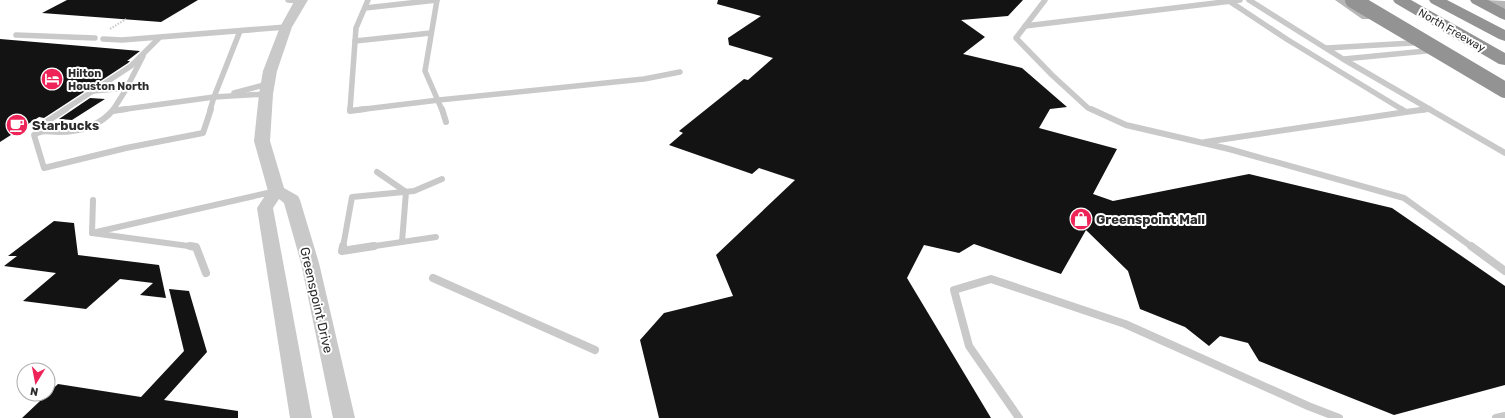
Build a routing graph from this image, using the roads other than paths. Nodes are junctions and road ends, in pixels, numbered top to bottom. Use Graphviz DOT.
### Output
graph roads {
  1 [pos="298,0"];
  2 [pos="368,0"];
  3 [pos="437,0"];
  4 [pos="1044,0"];
  5 [pos="1240,0"];
  6 [pos="1249,0"];
  7 [pos="1341,0"];
  8 [pos="1345,0"];
  9 [pos="1353,0"];
  10 [pos="1366,0"];
  11 [pos="1400,0"];
  12 [pos="1422,0"];
  13 [pos="1436,0"];
  14 [pos="1477,0"];
  15 [pos="1492,0"];
  16 [pos="1229,1"];
  17 [pos="1505,6"];
  18 [pos="365,8"];
  19 [pos="1505,15"];
  20 [pos="1025,26"];
  21 [pos="286,27"];
  22 [pos="240,31"];
  23 [pos="431,33"];
  24 [pos="16,35"];
  25 [pos="1505,36"];
  26 [pos="95,38"];
  27 [pos="159,38"];
  28 [pos="103,39"];
  29 [pos="355,41"];
  30 [pos="1412,43"];
  31 [pos="1505,46"];
  32 [pos="1327,48"];
  33 [pos="1426,51"];
  34 [pos="142,56"];
  35 [pos="1343,59"];
  36 [pos="1505,60"];
  37 [pos="680,72"];
  38 [pos="1505,83"];
  39 [pos="126,88"];
  40 [pos="266,89"];
  41 [pos="1505,90"];
  42 [pos="94,91"];
  43 [pos="214,98"];
  44 [pos="1505,99"];
  45 [pos="439,100"];
  46 [pos="1429,109"];
  47 [pos="113,111"];
  48 [pos="1406,112"];
  49 [pos="446,122"];
  50 [pos="39,132"];
  51 [pos="1202,142"];
  52 [pos="1505,153"];
  53 [pos="377,172"];
  54 [pos="442,179"];
  55 [pos="276,191"];
  56 [pos="406,192"];
  57 [pos="93,200"];
  58 [pos="92,234"];
  59 [pos="436,237"];
  60 [pos="402,242"];
  61 [pos="1505,271"];
  62 [pos="206,273"];
  63 [pos="432,278"];
  64 [pos="595,350"];
  65 [pos="1505,416"];
  66 [pos="301,418"];
  67 [pos="344,418"];
  68 [pos="1019,418"];
  69 [pos="1339,418"];
  70 [pos="1496,418"];
  1 -- 21 [label="street"];
  2 -- 18 [label="lane"];
  3 -- 18 [label="lane"];
  3 -- 23 [label="lane"];
  4 -- 20 [label="lane"];
  5 -- 16 [label="lane"];
  6 -- 32 [label="lane"];
  7 -- 30 [label="main road"];
  8 -- 38 [label="highway"];
  9 -- 41 [label="highway, bridge"];
  10 -- 38 [label="highway"];
  11 -- 36 [label="highway, North Freeway"];
  12 -- 31 [label="highway, North Freeway"];
  13 -- 25 [label="highway, North Freeway"];
  14 -- 19 [label="highway"];
  15 -- 17 [label="main road"];
  16 -- 20 [label="lane"];
  16 -- 48 [label="lane"];
  18 -- 29 [label="lane"];
  20 -- 51 [label="lane"];
  21 -- 22 [label="lane"];
  21 -- 40 [label="street"];
  22 -- 27 [label="lane"];
  22 -- 43 [label="lane"];
  23 -- 29 [label="lane"];
  23 -- 45 [label="lane"];
  24 -- 26 [label="lane"];
  27 -- 28 [label="lane"];
  27 -- 34 [label="lane"];
  29 -- 45 [label="lane"];
  30 -- 32 [label="lane"];
  30 -- 33 [label="main road"];
  32 -- 35 [label="lane"];
  33 -- 35 [label="lane"];
  33 -- 44 [label="main road"];
  34 -- 39 [label="lane"];
  34 -- 42 [label="lane"];
  35 -- 46 [label="lane"];
  37 -- 45 [label="lane"];
  39 -- 42 [label="lane"];
  39 -- 47 [label="lane"];
  40 -- 43 [label="lane"];
  40 -- 43 [label="lane"];
  40 -- 55 [label="street"];
  42 -- 50 [label="lane"];
  43 -- 47 [label="lane"];
  43 -- 50 [label="lane"];
  45 -- 49 [label="lane"];
  46 -- 48 [label="lane"];
  46 -- 52 [label="lane"];
  47 -- 50 [label="lane"];
  48 -- 51 [label="lane"];
  51 -- 61 [label="lane"];
  53 -- 56 [label="lane"];
  54 -- 56 [label="lane"];
  55 -- 58 [label="lane"];
  55 -- 66 [label="street"];
  55 -- 67 [label="street, Greenspoint Drive"];
  56 -- 60 [label="lane"];
  56 -- 60 [label="lane"];
  57 -- 58 [label="lane"];
  58 -- 62 [label="lane"];
  59 -- 60 [label="lane"];
  63 -- 64 [label="lane"];
  65 -- 70 [label="lane"];
  68 -- 69 [label="lane"];
}
